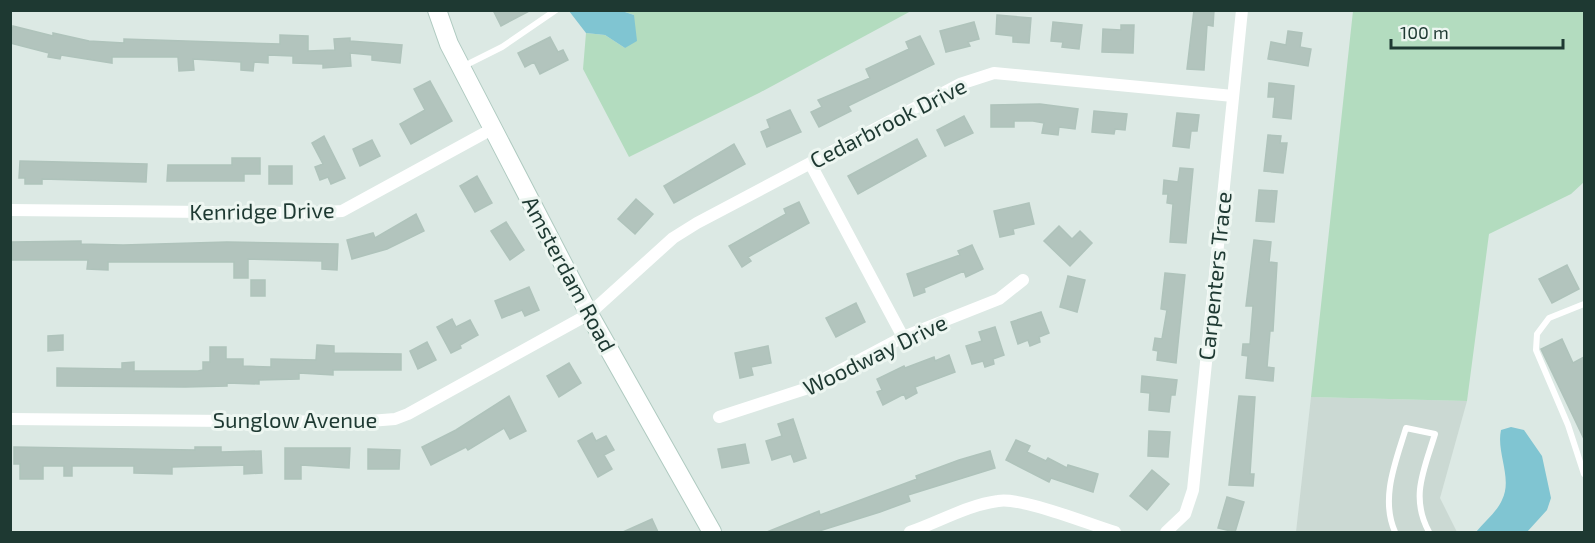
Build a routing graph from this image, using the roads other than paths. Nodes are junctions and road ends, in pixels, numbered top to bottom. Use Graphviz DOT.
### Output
graph roads {
  1 [pos="437,10"];
  2 [pos="556,10"];
  3 [pos="1242,10"];
  4 [pos="461,68"];
  5 [pos="1233,96"];
  6 [pos="492,129"];
  7 [pos="810,163"];
  8 [pos="10,210"];
  9 [pos="1023,280"];
  10 [pos="1584,304"];
  11 [pos="590,314"];
  12 [pos="903,337"];
  13 [pos="720,417"];
  14 [pos="10,419"];
  15 [pos="1584,474"];
  16 [pos="712,532"];
  17 [pos="910,532"];
  18 [pos="1115,532"];
  19 [pos="1166,532"];
  20 [pos="1395,532"];
  21 [pos="1430,532"];
  1 -- 4 [label="main road, Amsterdam Road"];
  2 -- 4 [label="lane"];
  3 -- 5 [label="street, Carpenters Trace"];
  4 -- 6 [label="main road, Amsterdam Road"];
  5 -- 7 [label="street, Cedarbrook Drive"];
  5 -- 19 [label="street, Carpenters Trace"];
  6 -- 8 [label="street, Kenridge Drive"];
  6 -- 11 [label="main road, Amsterdam Road"];
  7 -- 11 [label="street, Cedarbrook Drive"];
  7 -- 12 [label="street"];
  9 -- 12 [label="street, Woodway Drive"];
  10 -- 15 [label="lane"];
  11 -- 14 [label="street, Sunglow Avenue"];
  11 -- 16 [label="main road, Amsterdam Road"];
  12 -- 13 [label="street, Woodway Drive"];
  17 -- 18 [label="street"];
  20 -- 21 [label="lane"];
}
